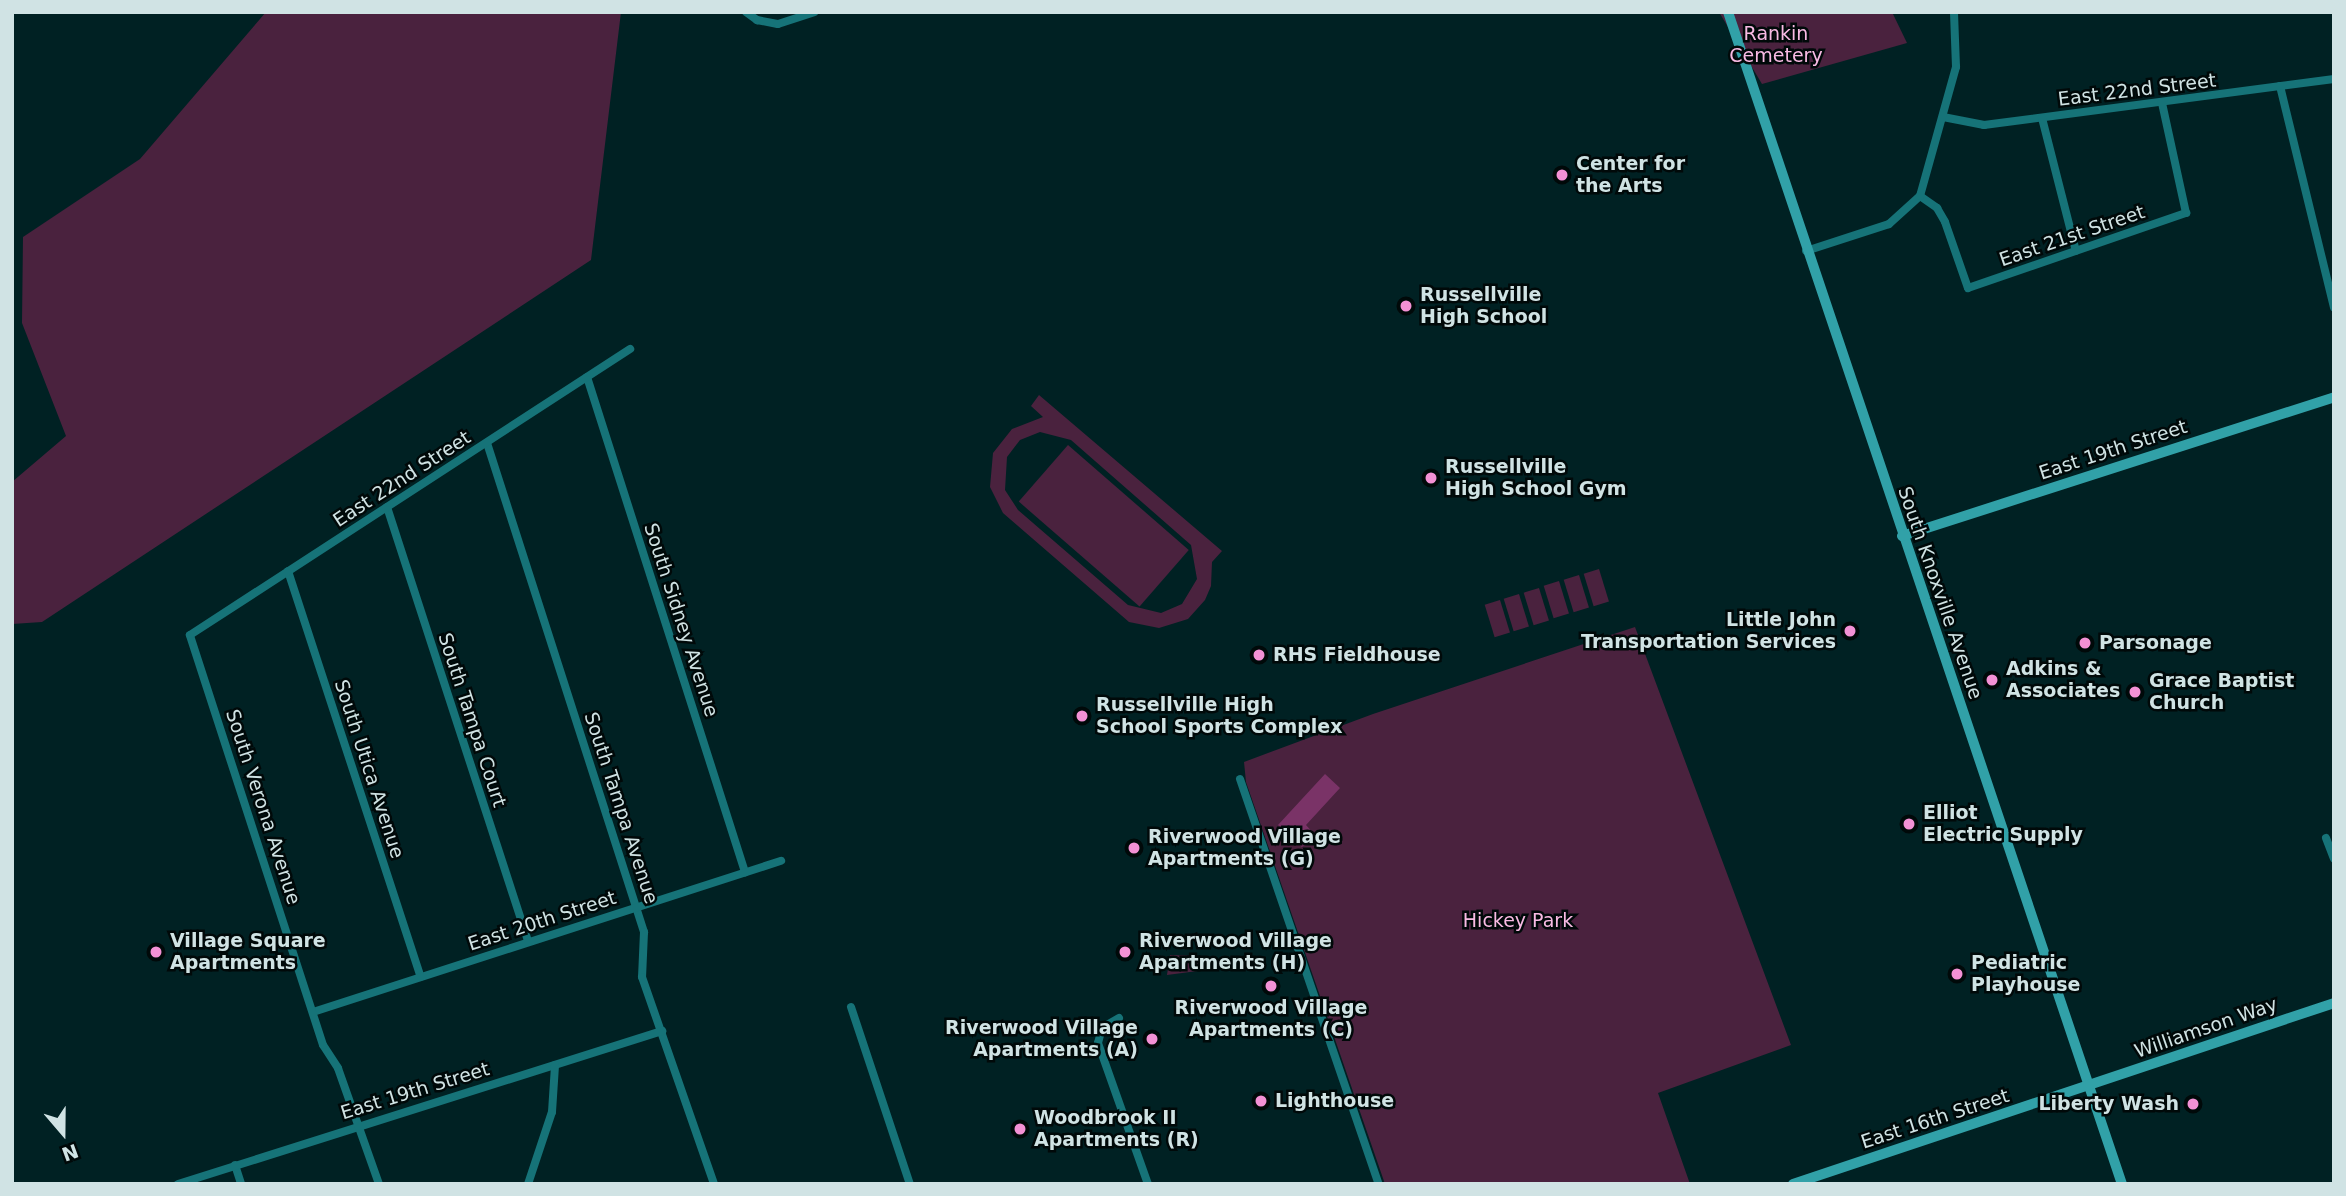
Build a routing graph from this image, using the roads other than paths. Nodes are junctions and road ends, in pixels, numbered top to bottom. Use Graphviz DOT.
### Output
graph roads {
  1 [pos="746,12"];
  2 [pos="814,12"];
  3 [pos="1728,12"];
  4 [pos="1954,12"];
  5 [pos="2334,79"];
  6 [pos="2280,86"];
  7 [pos="2162,103"];
  8 [pos="1943,117"];
  9 [pos="2042,118"];
  10 [pos="1920,196"];
  11 [pos="1805,251"];
  12 [pos="2076,251"];
  13 [pos="2334,308"];
  14 [pos="630,349"];
  15 [pos="587,377"];
  16 [pos="2334,397"];
  17 [pos="487,443"];
  18 [pos="387,508"];
  19 [pos="1902,537"];
  20 [pos="288,571"];
  21 [pos="190,635"];
  22 [pos="1240,779"];
  23 [pos="2326,838"];
  24 [pos="2334,859"];
  25 [pos="781,861"];
  26 [pos="745,872"];
  27 [pos="637,907"];
  28 [pos="528,942"];
  29 [pos="421,977"];
  30 [pos="2334,1003"];
  31 [pos="851,1007"];
  32 [pos="313,1012"];
  33 [pos="1119,1018"];
  34 [pos="662,1031"];
  35 [pos="555,1065"];
  36 [pos="2089,1087"];
  37 [pos="359,1127"];
  38 [pos="235,1165"];
  39 [pos="710,1182"];
  40 [pos="178,1184"];
  41 [pos="241,1184"];
  42 [pos="379,1184"];
  43 [pos="528,1184"];
  44 [pos="910,1184"];
  45 [pos="1148,1184"];
  46 [pos="1379,1184"];
  47 [pos="1793,1184"];
  48 [pos="2122,1184"];
  1 -- 2 [label="street"];
  3 -- 11 [label="main road, South Knoxville Avenue"];
  4 -- 8 [label="street"];
  5 -- 6 [label="street, East 22nd Street"];
  6 -- 7 [label="street, East 22nd Street"];
  6 -- 13 [label="street"];
  7 -- 9 [label="street, East 22nd Street"];
  7 -- 12 [label="street, East 21st Street"];
  8 -- 9 [label="street, East 22nd Street"];
  8 -- 10 [label="street"];
  9 -- 12 [label="street"];
  10 -- 11 [label="street"];
  10 -- 12 [label="street, East 21st Street"];
  11 -- 19 [label="main road, South Knoxville Avenue"];
  14 -- 15 [label="street, East 22nd Street"];
  15 -- 17 [label="street, East 22nd Street"];
  15 -- 26 [label="street, South Sidney Avenue"];
  16 -- 19 [label="main road, East 19th Street"];
  17 -- 18 [label="street, East 22nd Street"];
  17 -- 27 [label="street, South Tampa Avenue"];
  18 -- 20 [label="street, East 22nd Street"];
  18 -- 28 [label="street, South Tampa Court"];
  19 -- 36 [label="main road, South Knoxville Avenue"];
  20 -- 21 [label="street, East 22nd Street"];
  20 -- 29 [label="street, South Utica Avenue"];
  21 -- 32 [label="street, South Verona Avenue"];
  22 -- 46 [label="street"];
  23 -- 24 [label="street"];
  25 -- 26 [label="street, East 20th Street"];
  26 -- 27 [label="street, East 20th Street"];
  27 -- 28 [label="street, East 20th Street"];
  27 -- 34 [label="street, South Tampa Avenue"];
  28 -- 29 [label="street, East 20th Street"];
  29 -- 32 [label="street, East 20th Street"];
  30 -- 36 [label="main road, Williamson Way"];
  31 -- 44 [label="street"];
  32 -- 37 [label="street, South Verona Avenue"];
  33 -- 45 [label="street"];
  34 -- 35 [label="street, East 19th Street"];
  34 -- 39 [label="street, South Tampa Avenue"];
  35 -- 37 [label="street, East 19th Street"];
  35 -- 43 [label="street"];
  36 -- 47 [label="main road, East 16th Street"];
  36 -- 48 [label="main road, South Knoxville Avenue"];
  37 -- 38 [label="street, East 19th Street"];
  37 -- 42 [label="street, South Verona Avenue"];
  38 -- 40 [label="street, East 19th Street"];
  38 -- 41 [label="street"];
}
